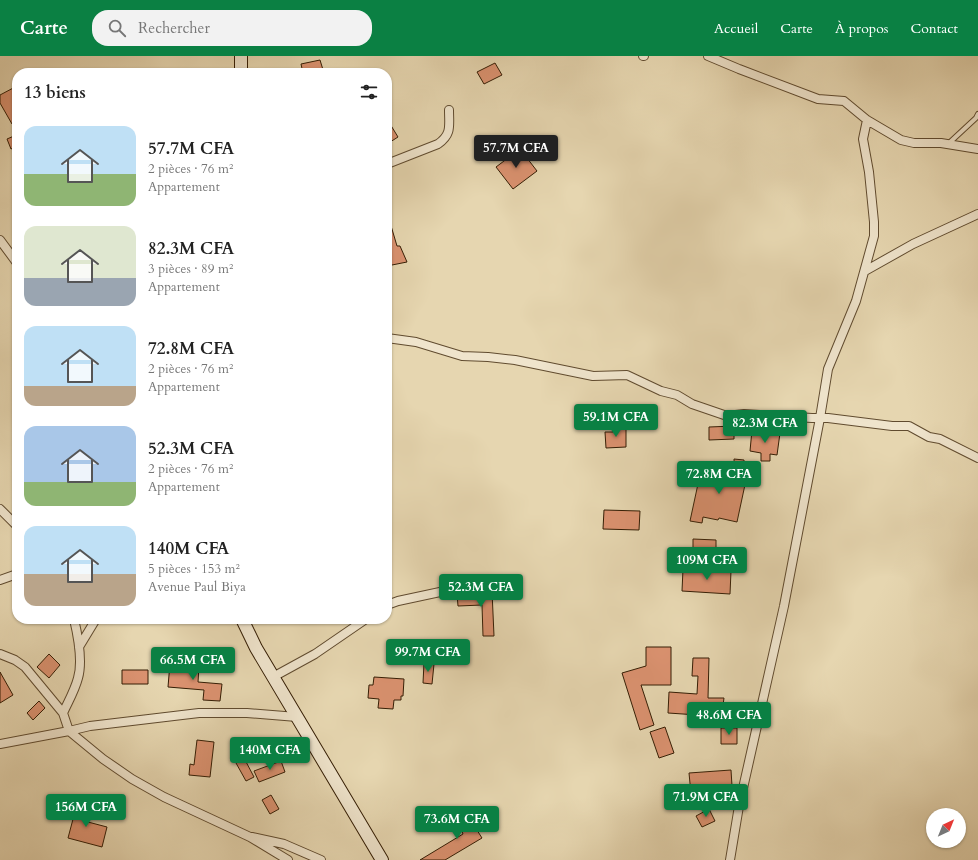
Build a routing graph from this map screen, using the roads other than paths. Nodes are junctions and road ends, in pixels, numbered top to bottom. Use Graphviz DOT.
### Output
graph roads {
  1 [pos="241,56"];
  2 [pos="708,56"];
  3 [pos="241,68"];
  4 [pos="449,110"];
  5 [pos="978,114"];
  6 [pos="867,120"];
  7 [pos="948,144"];
  8 [pos="978,149"];
  9 [pos="392,162"];
  10 [pos="978,214"];
  11 [pos="0,240"];
  12 [pos="12,256"];
  13 [pos="865,271"];
  14 [pos="392,339"];
  15 [pos="820,418"];
  16 [pos="978,458"];
  17 [pos="0,509"];
  18 [pos="12,521"];
  19 [pos="12,576"];
  20 [pos="0,580"];
  21 [pos="496,580"];
  22 [pos="392,603"];
  23 [pos="75,624"];
  24 [pos="93,624"];
  25 [pos="244,624"];
  26 [pos="359,624"];
  27 [pos="79,647"];
  28 [pos="0,654"];
  29 [pos="273,678"];
  30 [pos="63,713"];
  31 [pos="296,717"];
  32 [pos="69,731"];
  33 [pos="0,744"];
  34 [pos="250,837"];
  35 [pos="288,860"];
  36 [pos="321,860"];
  37 [pos="381,860"];
  38 [pos="730,860"];
  1 -- 3 [label="main road"];
  2 -- 6 [label="street"];
  4 -- 9 [label="street"];
  5 -- 7 [label="lane"];
  6 -- 7 [label="street"];
  6 -- 13 [label="street"];
  7 -- 8 [label="street"];
  10 -- 13 [label="street"];
  11 -- 12 [label="street"];
  13 -- 15 [label="street"];
  14 -- 15 [label="street"];
  15 -- 16 [label="street"];
  15 -- 38 [label="street"];
  17 -- 18 [label="street"];
  19 -- 20 [label="street"];
  21 -- 22 [label="street"];
  23 -- 27 [label="street"];
  24 -- 27 [label="street"];
  25 -- 29 [label="main road"];
  26 -- 29 [label="street"];
  27 -- 30 [label="street"];
  28 -- 30 [label="street"];
  29 -- 31 [label="main road"];
  30 -- 32 [label="street"];
  31 -- 32 [label="street"];
  31 -- 37 [label="main road"];
  32 -- 33 [label="street"];
  32 -- 34 [label="street"];
  34 -- 35 [label="street"];
  34 -- 36 [label="street"];
}
